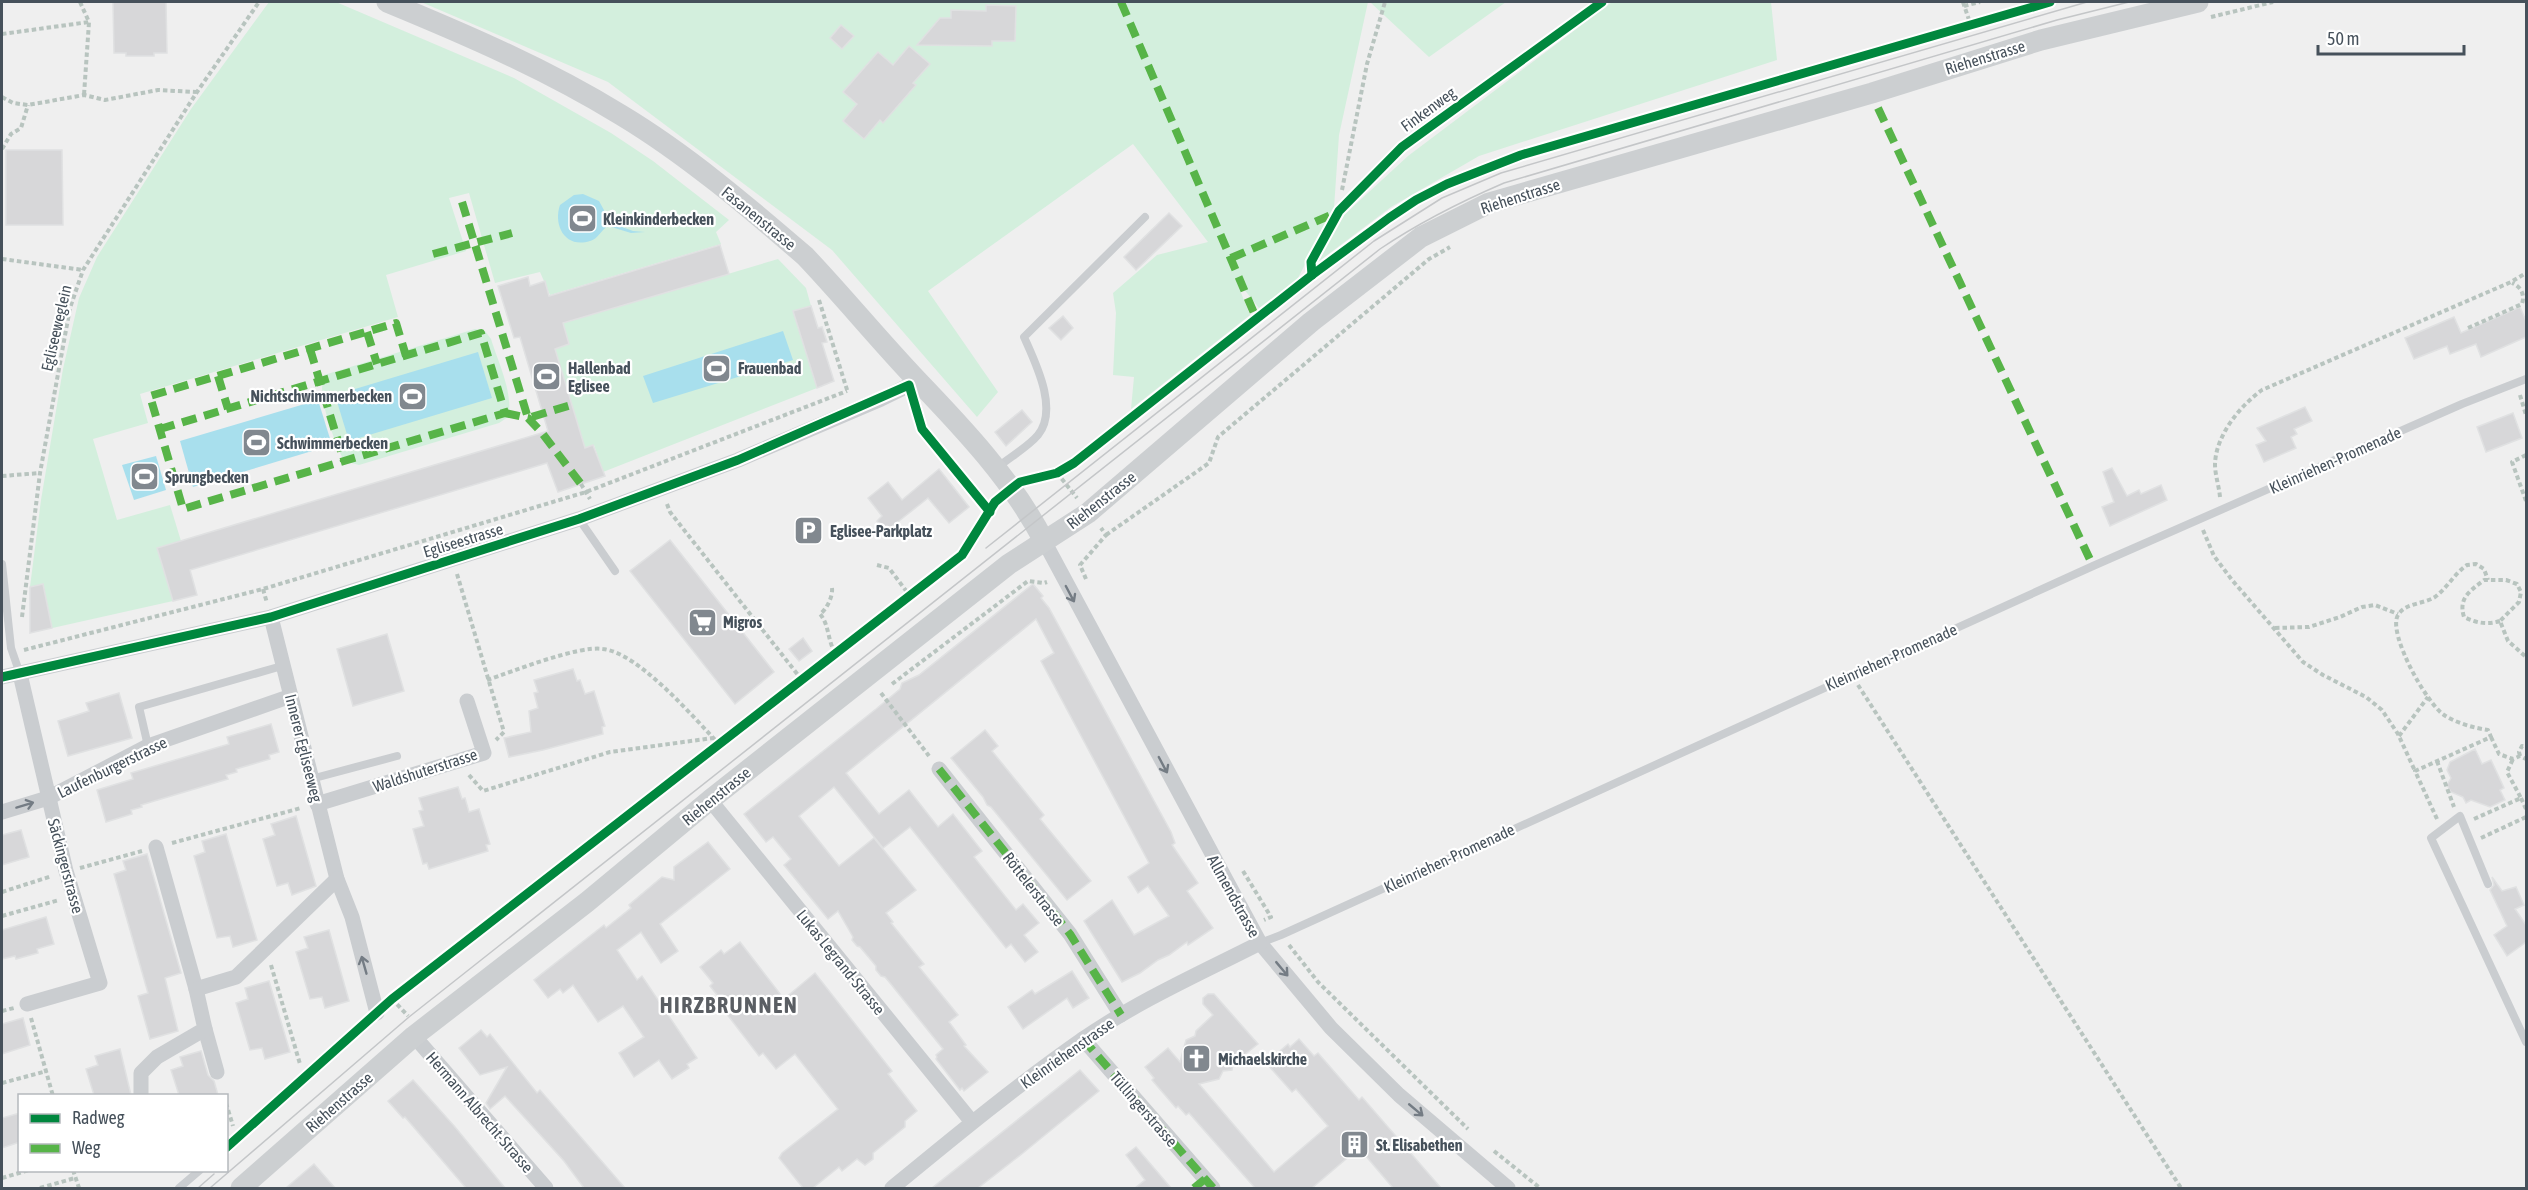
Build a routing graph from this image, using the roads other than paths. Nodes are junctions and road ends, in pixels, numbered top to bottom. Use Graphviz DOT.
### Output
graph roads {
  1 [pos="387,2"];
  2 [pos="1602,2"];
  3 [pos="2201,10"];
  4 [pos="1145,217"];
  5 [pos="1312,275"];
  6 [pos="2526,379"];
  7 [pos="918,381"];
  8 [pos="995,469"];
  9 [pos="579,519"];
  10 [pos="1044,541"];
  11 [pos="2,564"];
  12 [pos="615,571"];
  13 [pos="271,617"];
  14 [pos="282,666"];
  15 [pos="20,674"];
  16 [pos="2,677"];
  17 [pos="291,696"];
  18 [pos="467,700"];
  19 [pos="148,746"];
  20 [pos="397,756"];
  21 [pos="939,769"];
  22 [pos="311,779"];
  23 [pos="48,798"];
  24 [pos="710,800"];
  25 [pos="317,804"];
  26 [pos="2,812"];
  27 [pos="156,847"];
  28 [pos="337,879"];
  29 [pos="2488,884"];
  30 [pos="1260,943"];
  31 [pos="196,989"];
  32 [pos="27,1004"];
  33 [pos="377,1013"];
  34 [pos="1121,1015"];
  35 [pos="206,1029"];
  36 [pos="414,1036"];
  37 [pos="1083,1039"];
  38 [pos="2526,1042"];
  39 [pos="217,1072"];
  40 [pos="141,1094"];
  41 [pos="972,1122"];
  42 [pos="228,1146"];
  43 [pos="198,1172"];
  44 [pos="1204,1185"];
  45 [pos="1498,1186"];
  46 [pos="247,1187"];
  47 [pos="179,1188"];
  48 [pos="546,1188"];
  49 [pos="892,1188"];
  1 -- 7 [label="main road, Fasanenstrasse"];
  2 -- 5 [label="lane, Finkenweg"];
  3 -- 10 [label="main road, Riehenstrasse"];
  4 -- 8 [label="lane"];
  6 -- 30 [label="lane, Kleinriehen-Promenade"];
  7 -- 8 [label="main road, Fasanenstrasse"];
  7 -- 9 [label="street, Egliseestrasse"];
  8 -- 10 [label="main road, Fasanenstrasse"];
  9 -- 12 [label="lane"];
  9 -- 13 [label="street, Egliseestrasse"];
  10 -- 24 [label="main road, Riehenstrasse"];
  10 -- 30 [label="street, Allmendstrasse, one-way"];
  11 -- 15 [label="lane"];
  13 -- 14 [label="street, Innerer Egliseeweg"];
  13 -- 15 [label="street, Egliseestrasse"];
  14 -- 17 [label="street, Innerer Egliseeweg"];
  14 -- 19 [label="lane"];
  15 -- 16 [label="street, Egliseestrasse"];
  15 -- 23 [label="street, Säckingerstrasse"];
  17 -- 19 [label="street, Laufenburgerstrasse"];
  17 -- 22 [label="street, Innerer Egliseeweg"];
  18 -- 25 [label="street, Waldshuterstrasse"];
  19 -- 23 [label="street, Laufenburgerstrasse"];
  20 -- 22 [label="lane"];
  21 -- 34 [label="street, Röttelerstrasse"];
  22 -- 25 [label="street, Innerer Egliseeweg"];
  26 -- 23 [label="street, Laufenburgerstrasse, one-way"];
  23 -- 32 [label="street, Säckingerstrasse"];
  24 -- 36 [label="main road, Riehenstrasse"];
  24 -- 41 [label="street, Lukas Legrand-Strasse"];
  25 -- 28 [label="street, Innerer Egliseeweg"];
  27 -- 31 [label="street"];
  28 -- 31 [label="street"];
  33 -- 28 [label="street, Innerer Egliseeweg, one-way"];
  29 -- 38 [label="lane"];
  30 -- 34 [label="street, Kleinriehenstrasse"];
  30 -- 45 [label="street, Allmendstrasse, one-way"];
  31 -- 35 [label="street"];
  33 -- 42 [label="lane"];
  34 -- 37 [label="street, Kleinriehenstrasse"];
  35 -- 39 [label="street"];
  35 -- 40 [label="street"];
  36 -- 46 [label="main road, Riehenstrasse"];
  36 -- 48 [label="street, Hermann Albrecht-Strasse"];
  37 -- 41 [label="street, Kleinriehenstrasse"];
  37 -- 44 [label="street, Tüllingerstrasse"];
  41 -- 49 [label="street, Kleinriehenstrasse"];
  43 -- 47 [label="lane"];
}
